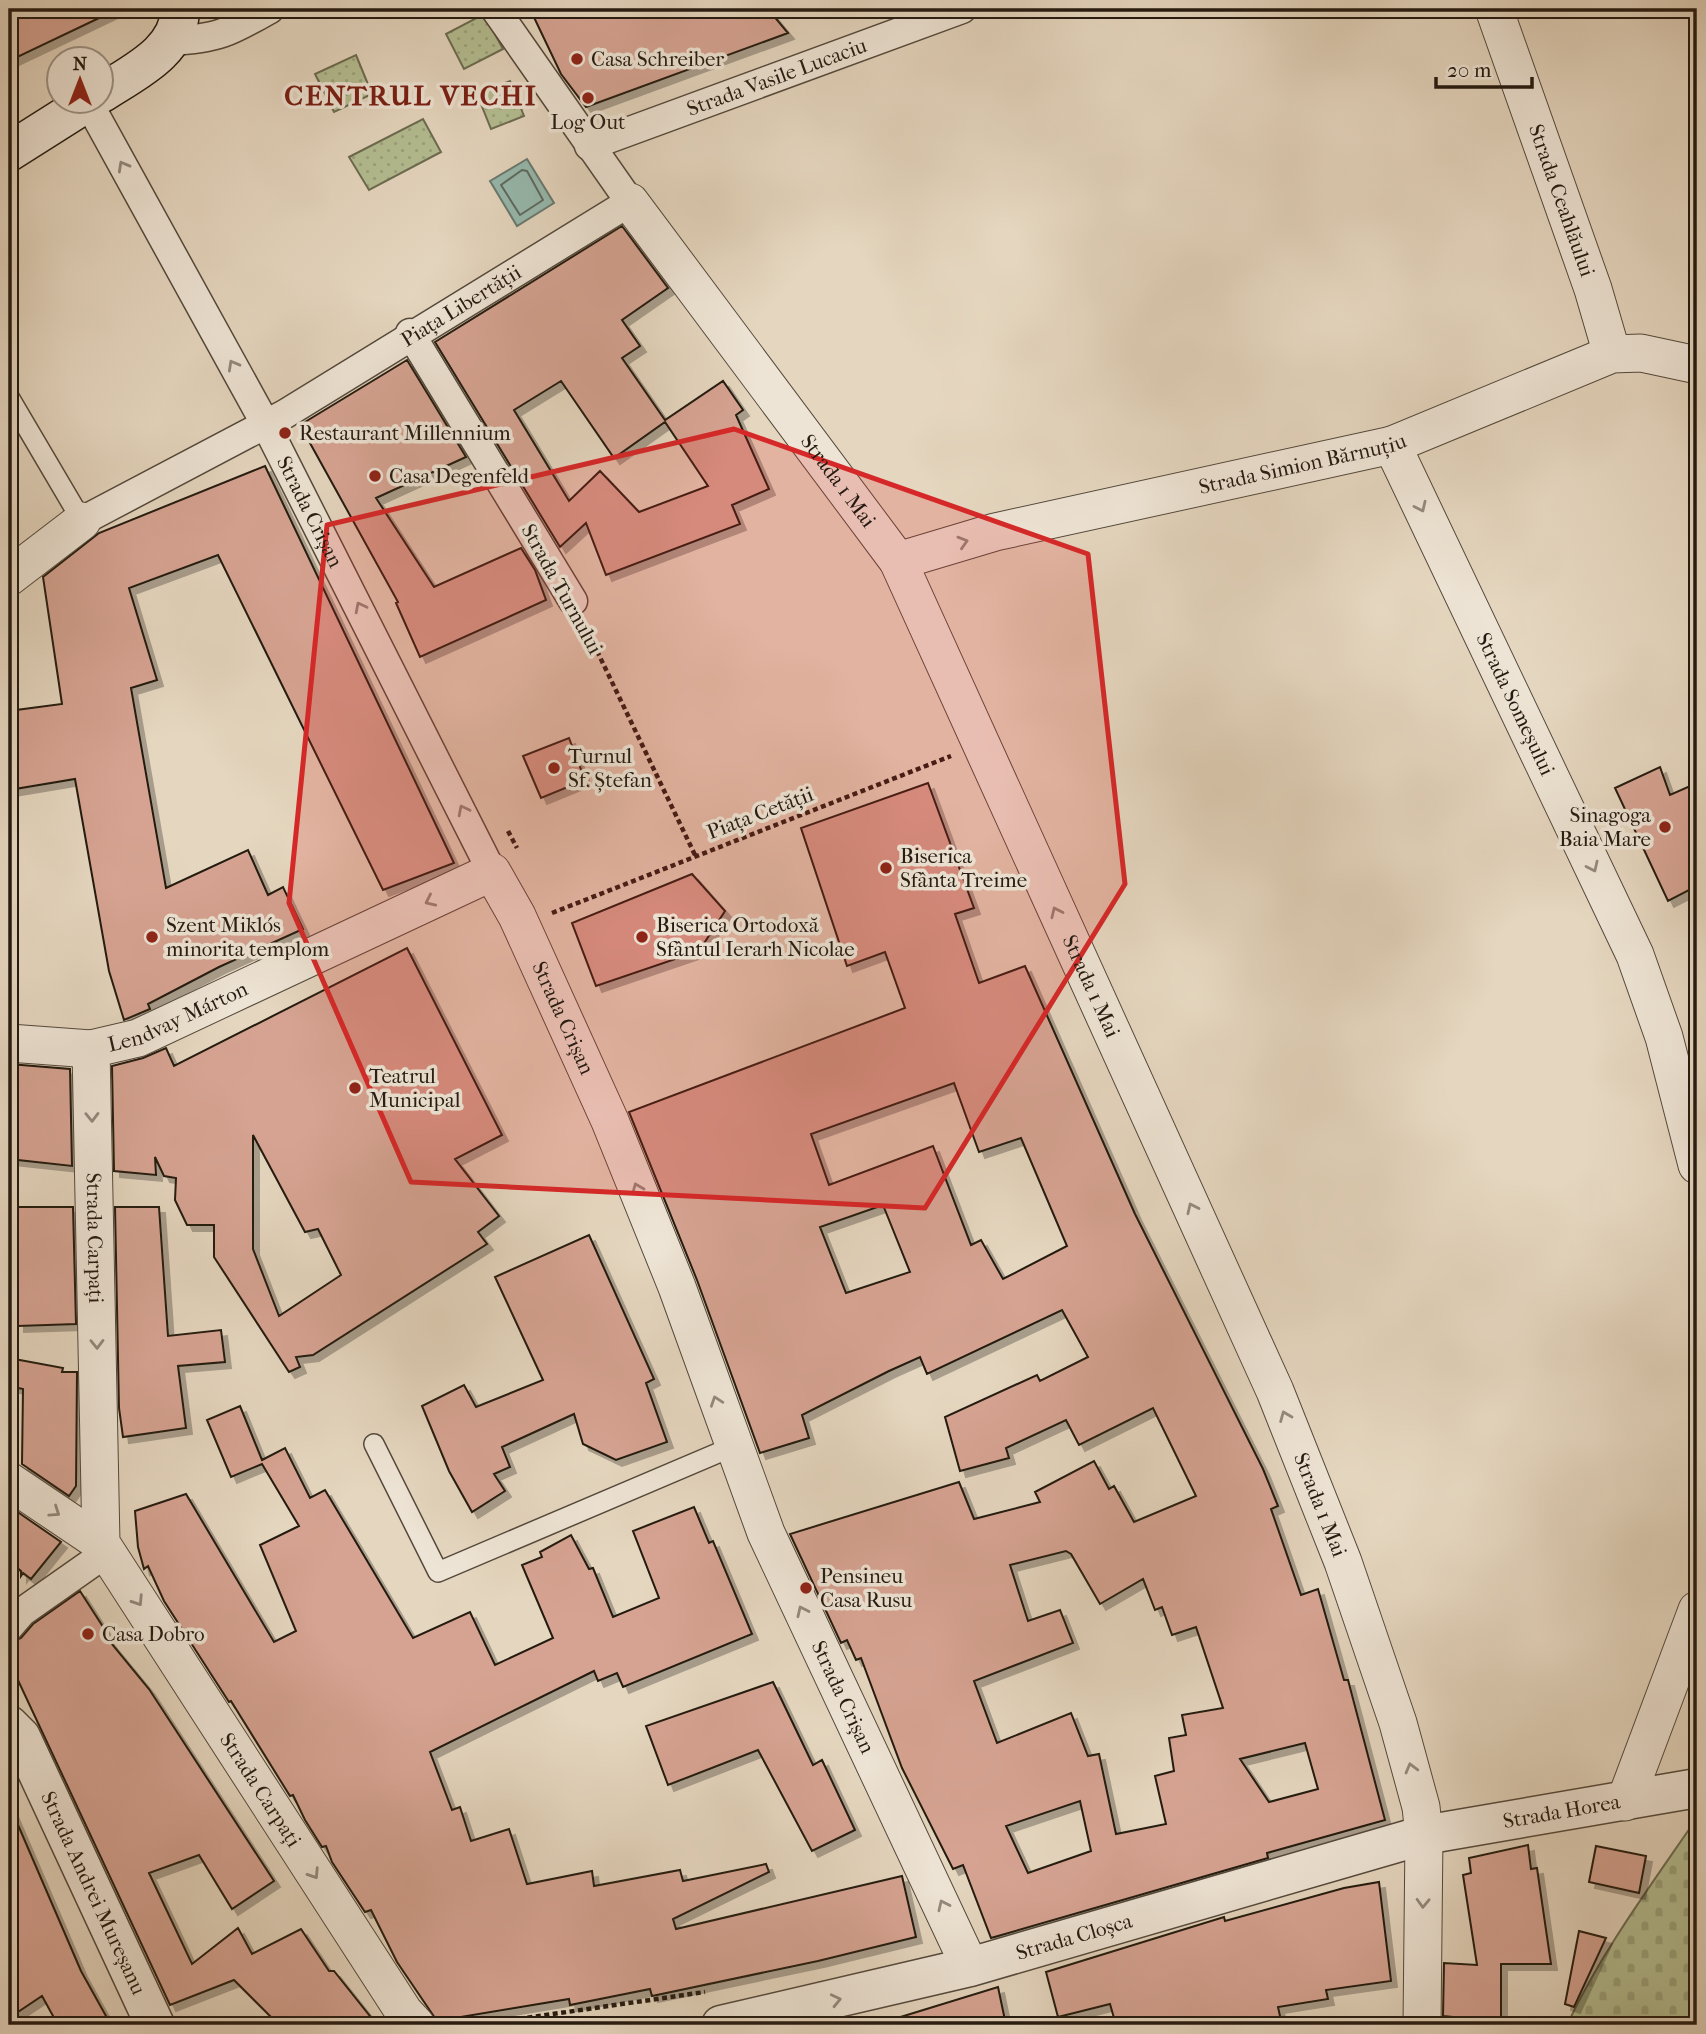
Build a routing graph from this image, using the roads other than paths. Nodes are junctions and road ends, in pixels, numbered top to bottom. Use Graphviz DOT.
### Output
graph roads {
  1 [pos="270,9"];
  2 [pos="495,9"];
  3 [pos="962,9"];
  4 [pos="1494,9"];
  5 [pos="175,25"];
  6 [pos="116,84"];
  7 [pos="66,116"];
  8 [pos="96,116"];
  9 [pos="590,146"];
  10 [pos="9,152"];
  11 [pos="630,202"];
  12 [pos="412,335"];
  13 [pos="1612,354"];
  14 [pos="1697,365"];
  15 [pos="9,397"];
  16 [pos="265,425"];
  17 [pos="1392,445"];
  18 [pos="82,521"];
  19 [pos="898,561"];
  20 [pos="9,577"];
  21 [pos="573,601"];
  22 [pos="492,872"];
  23 [pos="9,1017"];
  24 [pos="9,1043"];
  25 [pos="52,1045"];
  26 [pos="91,1049"];
  27 [pos="1697,1165"];
  28 [pos="374,1444"];
  29 [pos="732,1447"];
  30 [pos="9,1481"];
  31 [pos="104,1548"];
  32 [pos="1697,1609"];
  33 [pos="9,1627"];
  34 [pos="9,1725"];
  35 [pos="1697,1788"];
  36 [pos="1625,1802"];
  37 [pos="1424,1835"];
  38 [pos="970,1967"];
  39 [pos="720,2008"];
  40 [pos="155,2025"];
  41 [pos="416,2025"];
  42 [pos="1422,2025"];
  1 -- 5 [label="street"];
  2 -- 9 [label="street"];
  3 -- 9 [label="street, Strada Vasile Lucaciu"];
  4 -- 13 [label="street, Strada Ceahlăului"];
  5 -- 6 [label="street"];
  7 -- 10 [label="street"];
  16 -- 8 [label="street, Strada Crișan, one-way"];
  9 -- 11 [label="street"];
  11 -- 12 [label="street, Piața Libertății"];
  11 -- 19 [label="street, Strada 1 Mai"];
  12 -- 16 [label="street, Piața Libertății"];
  12 -- 21 [label="street, Strada Turnului"];
  13 -- 14 [label="street, Strada Simion Bărnuțiu"];
  13 -- 17 [label="street, Strada Simion Bărnuțiu"];
  15 -- 18 [label="lane"];
  16 -- 18 [label="street, Piața Libertății"];
  22 -- 16 [label="street, Strada Crișan, one-way"];
  19 -- 17 [label="street, Strada Simion Bărnuțiu, one-way"];
  17 -- 27 [label="street, Strada Someșului, one-way"];
  18 -- 20 [label="street"];
  37 -- 19 [label="street, Strada 1 Mai, one-way"];
  22 -- 26 [label="street, Lendvay Márton, one-way"];
  29 -- 22 [label="street, Strada Crișan, one-way"];
  23 -- 25 [label="street"];
  24 -- 25 [label="street, Lendvay Márton"];
  25 -- 26 [label="street, Lendvay Márton"];
  26 -- 31 [label="street, Strada Carpați, one-way"];
  28 -- 29 [label="lane"];
  38 -- 29 [label="street, Strada Crișan, one-way"];
  30 -- 31 [label="street, one-way"];
  31 -- 33 [label="street"];
  31 -- 41 [label="street, Strada Carpați, one-way"];
  32 -- 36 [label="street"];
  34 -- 40 [label="street, Strada Andrei Mureșanu"];
  35 -- 36 [label="street, Strada Horea"];
  36 -- 37 [label="street, Strada Horea"];
  37 -- 38 [label="street, Strada Cloșca"];
  37 -- 42 [label="street, Strada 1 Mai, one-way"];
  39 -- 38 [label="street, Strada Cloșca, one-way"];
}
